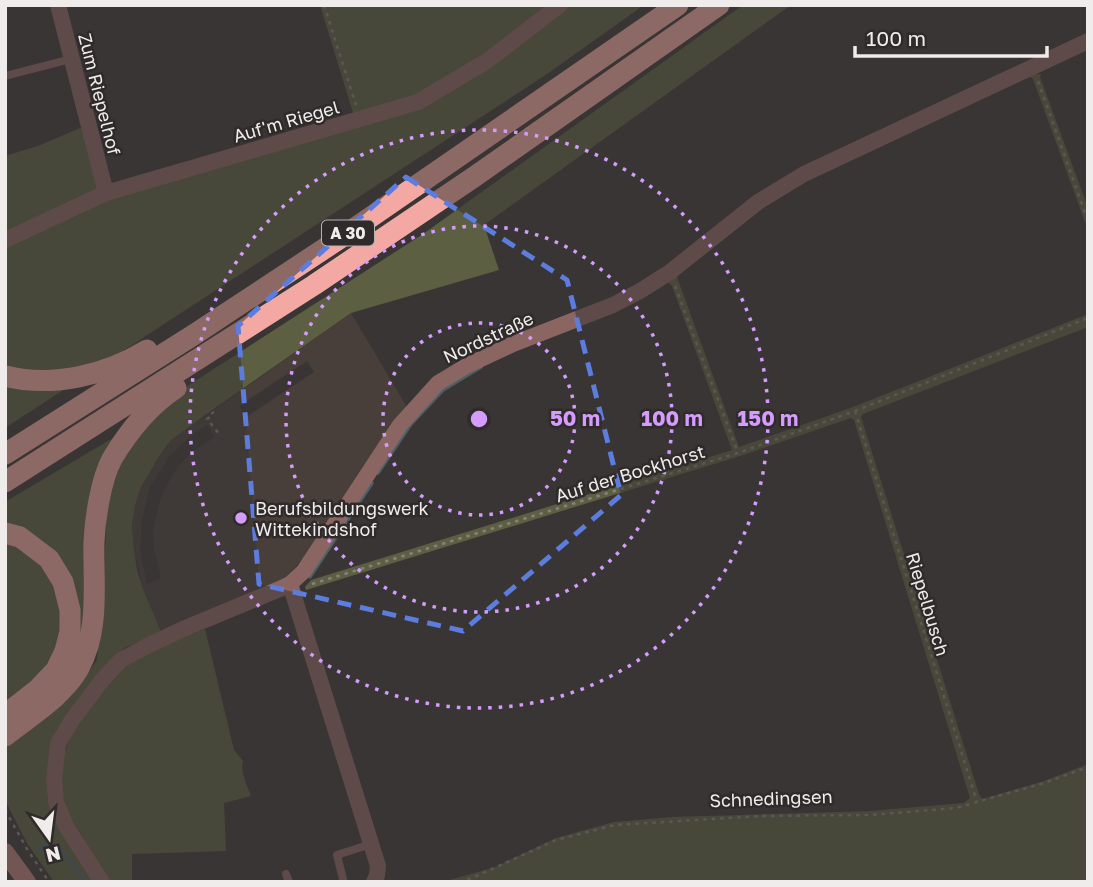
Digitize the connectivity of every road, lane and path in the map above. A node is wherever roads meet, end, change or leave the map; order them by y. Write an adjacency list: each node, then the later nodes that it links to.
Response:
1 (58, 5): 7 (street, Zum Riepelhof)
2 (324, 5): 10 (path)
3 (560, 5): 10 (street, Auf'm Riegel)
4 (678, 5): 16 (highway, A 30)
5 (719, 5): 17 (highway, A 30)
6 (1088, 41): 8 (street, Nordstraße)
7 (71, 59): 9 (lane); 11 (street, Zum Riepelhof)
8 (1033, 68): 12 (path); 14 (street, Nordstraße)
9 (5, 76)
10 (361, 119): 11 (street, Auf'm Riegel)
11 (106, 193): 13 (street, Auf'm Riegel)
12 (1088, 221)
13 (5, 240)
14 (670, 272): 22 (path); 26 (street, Nordstraße)
15 (1088, 318): 19 (path, Auf der Bockhorst)
16 (195, 334): 18 (highway); 23 (highway, A 30)
17 (199, 360): 24 (highway, A 30); 28 (highway)
18 (5, 376)
19 (855, 411): 22 (path, Auf der Bockhorst); 30 (path, Riepelbusch)
20 (214, 412): 21 (path)
21 (220, 435)
22 (738, 453): 26 (path, Auf der Bockhorst)
23 (5, 454)
24 (5, 482)
25 (5, 533): 27 (highway)
26 (291, 587): 32 (street); 36 (street, Nordstraße)
27 (5, 715)
28 (5, 736)
29 (1088, 767): 30 (path, Schnedingsen)
30 (978, 803): 39 (path, Schnedingsen)
31 (5, 810): 35 (path)
32 (371, 845): 37 (lane); 38 (street)
33 (5, 852): 34 (main road)
34 (27, 882)
35 (49, 882)
36 (102, 882)
37 (342, 882)
38 (374, 882)
39 (459, 882)

